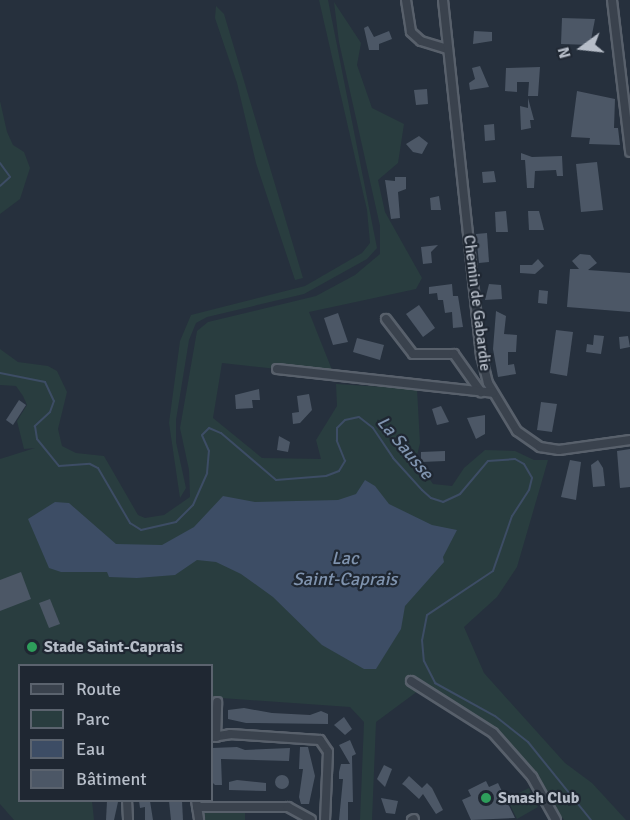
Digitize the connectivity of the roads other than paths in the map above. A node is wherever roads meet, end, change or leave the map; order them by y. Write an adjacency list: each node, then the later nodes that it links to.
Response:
1 (406, 0): 4 (street)
2 (443, 0): 4 (street, Chemin de Gabardie)
3 (612, 0): 5 (street)
4 (448, 49): 9 (street, Chemin de Gabardie)
5 (630, 152)
6 (386, 318): 8 (street)
7 (277, 369): 8 (street)
8 (481, 392): 9 (street)
9 (493, 393): 10 (street, Chemin de Gabardie)
10 (630, 440)
11 (411, 681): 20 (street)
12 (217, 702): 13 (street)
13 (214, 737): 19 (street)
14 (127, 802): 16 (street)
15 (196, 804): 17 (street); 18 (street)
16 (128, 820)
17 (199, 820)
18 (311, 820)
19 (325, 820)
20 (556, 820)

